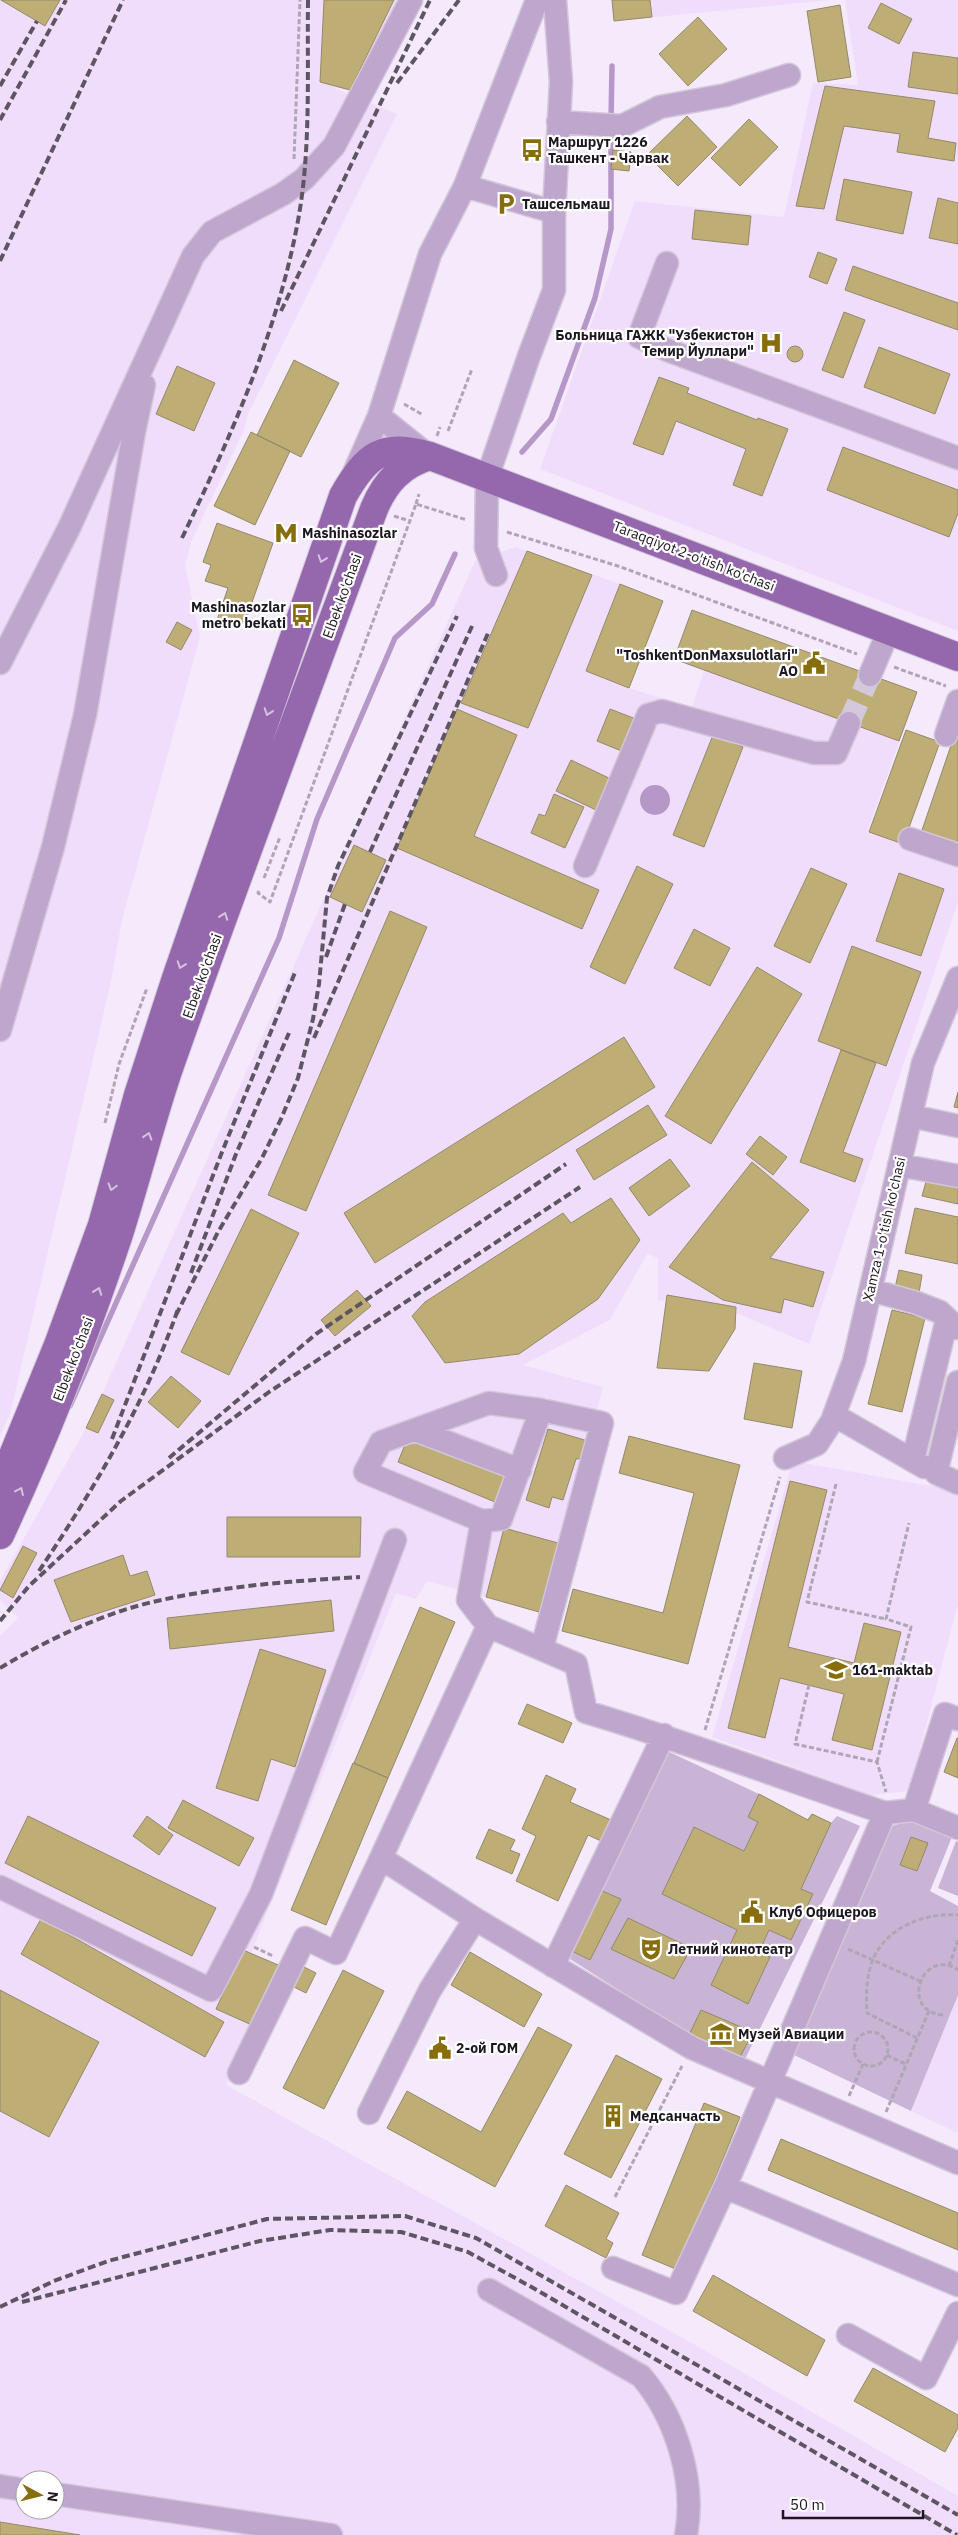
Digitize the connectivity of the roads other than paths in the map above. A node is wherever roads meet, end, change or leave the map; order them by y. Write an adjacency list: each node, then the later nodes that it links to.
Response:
1 (411, 0): 9 (street)
2 (537, 0): 6 (street)
3 (555, 0): 5 (street)
4 (789, 75): 5 (street)
5 (558, 122): 7 (street)
6 (465, 186): 7 (street); 10 (street)
7 (554, 212): 14 (street)
8 (666, 263): 13 (street)
9 (155, 338): 20 (street); 29 (street)
10 (379, 416): 11 (street); 12 (street); 15 (street)
11 (433, 446): 12 (main road, Elbek ko'chasi); 14 (main road, Taraqqiyot 2-o'tish ko'chasi); 16 (main road, Elbek ko'chasi)
12 (374, 456): 15 (main road, Elbek ko'chasi); 16 (street)
13 (958, 458)
14 (487, 478): 17 (street); 18 (main road, Taraqqiyot 2-o'tish ko'chasi)
15 (343, 496): 45 (main road, Elbek ko'chasi, one-way to 45)
16 (381, 511): 47 (main road, Elbek ko'chasi, one-way to 16)
17 (496, 575)
18 (889, 630): 19 (main road, Taraqqiyot 2-o'tish ko'chasi); 21 (street)
19 (958, 657)
20 (0, 663)
21 (873, 668)
22 (953, 694): 24 (street)
23 (849, 723): 27 (street)
24 (946, 735)
25 (910, 839): 26 (street)
26 (958, 855)
27 (585, 866)
28 (958, 978): 30 (street, Xamza 1-o'tish ko'chasi)
29 (0, 1030)
30 (911, 1116): 31 (street); 32 (street, Xamza 1-o'tish ko'chasi)
31 (958, 1126)
32 (899, 1164): 33 (street); 34 (street, Xamza 1-o'tish ko'chasi)
33 (958, 1176)
34 (871, 1290): 35 (street); 38 (street, Xamza 1-o'tish ko'chasi)
35 (952, 1324): 41 (street)
36 (958, 1382): 43 (street)
37 (541, 1410): 39 (street); 42 (street); 50 (street)
38 (834, 1415): 40 (street, Xamza 1-o'tish ko'chasi); 41 (street)
39 (415, 1430): 42 (street); 46 (street)
40 (785, 1458)
41 (913, 1460): 43 (street)
42 (520, 1470): 46 (street)
43 (936, 1473): 44 (street)
44 (958, 1483)
45 (0, 1486)
46 (482, 1521): 49 (street)
47 (0, 1535)
48 (395, 1540): 57 (street)
49 (488, 1626): 50 (street); 56 (street)
50 (542, 1648): 52 (street)
51 (958, 1719): 53 (street)
52 (664, 1735): 54 (street); 59 (street)
53 (914, 1810): 54 (street); 55 (street)
54 (888, 1813): 61 (street)
55 (958, 1828)
56 (381, 1858): 58 (street); 60 (street)
57 (0, 1887)
58 (475, 1919): 59 (street); 62 (street)
59 (553, 1966): 61 (street)
60 (239, 2074)
61 (770, 2082): 63 (street); 64 (street)
62 (369, 2112)
63 (958, 2163)
64 (725, 2187): 65 (street); 66 (street)
65 (613, 2268)
66 (958, 2285)
67 (490, 2290): 74 (street)
68 (958, 2313): 69 (street)
69 (848, 2335)
70 (0, 2486): 71 (street)
71 (15, 2488)
72 (65, 2495): 73 (street)
73 (332, 2535)
74 (686, 2535)

